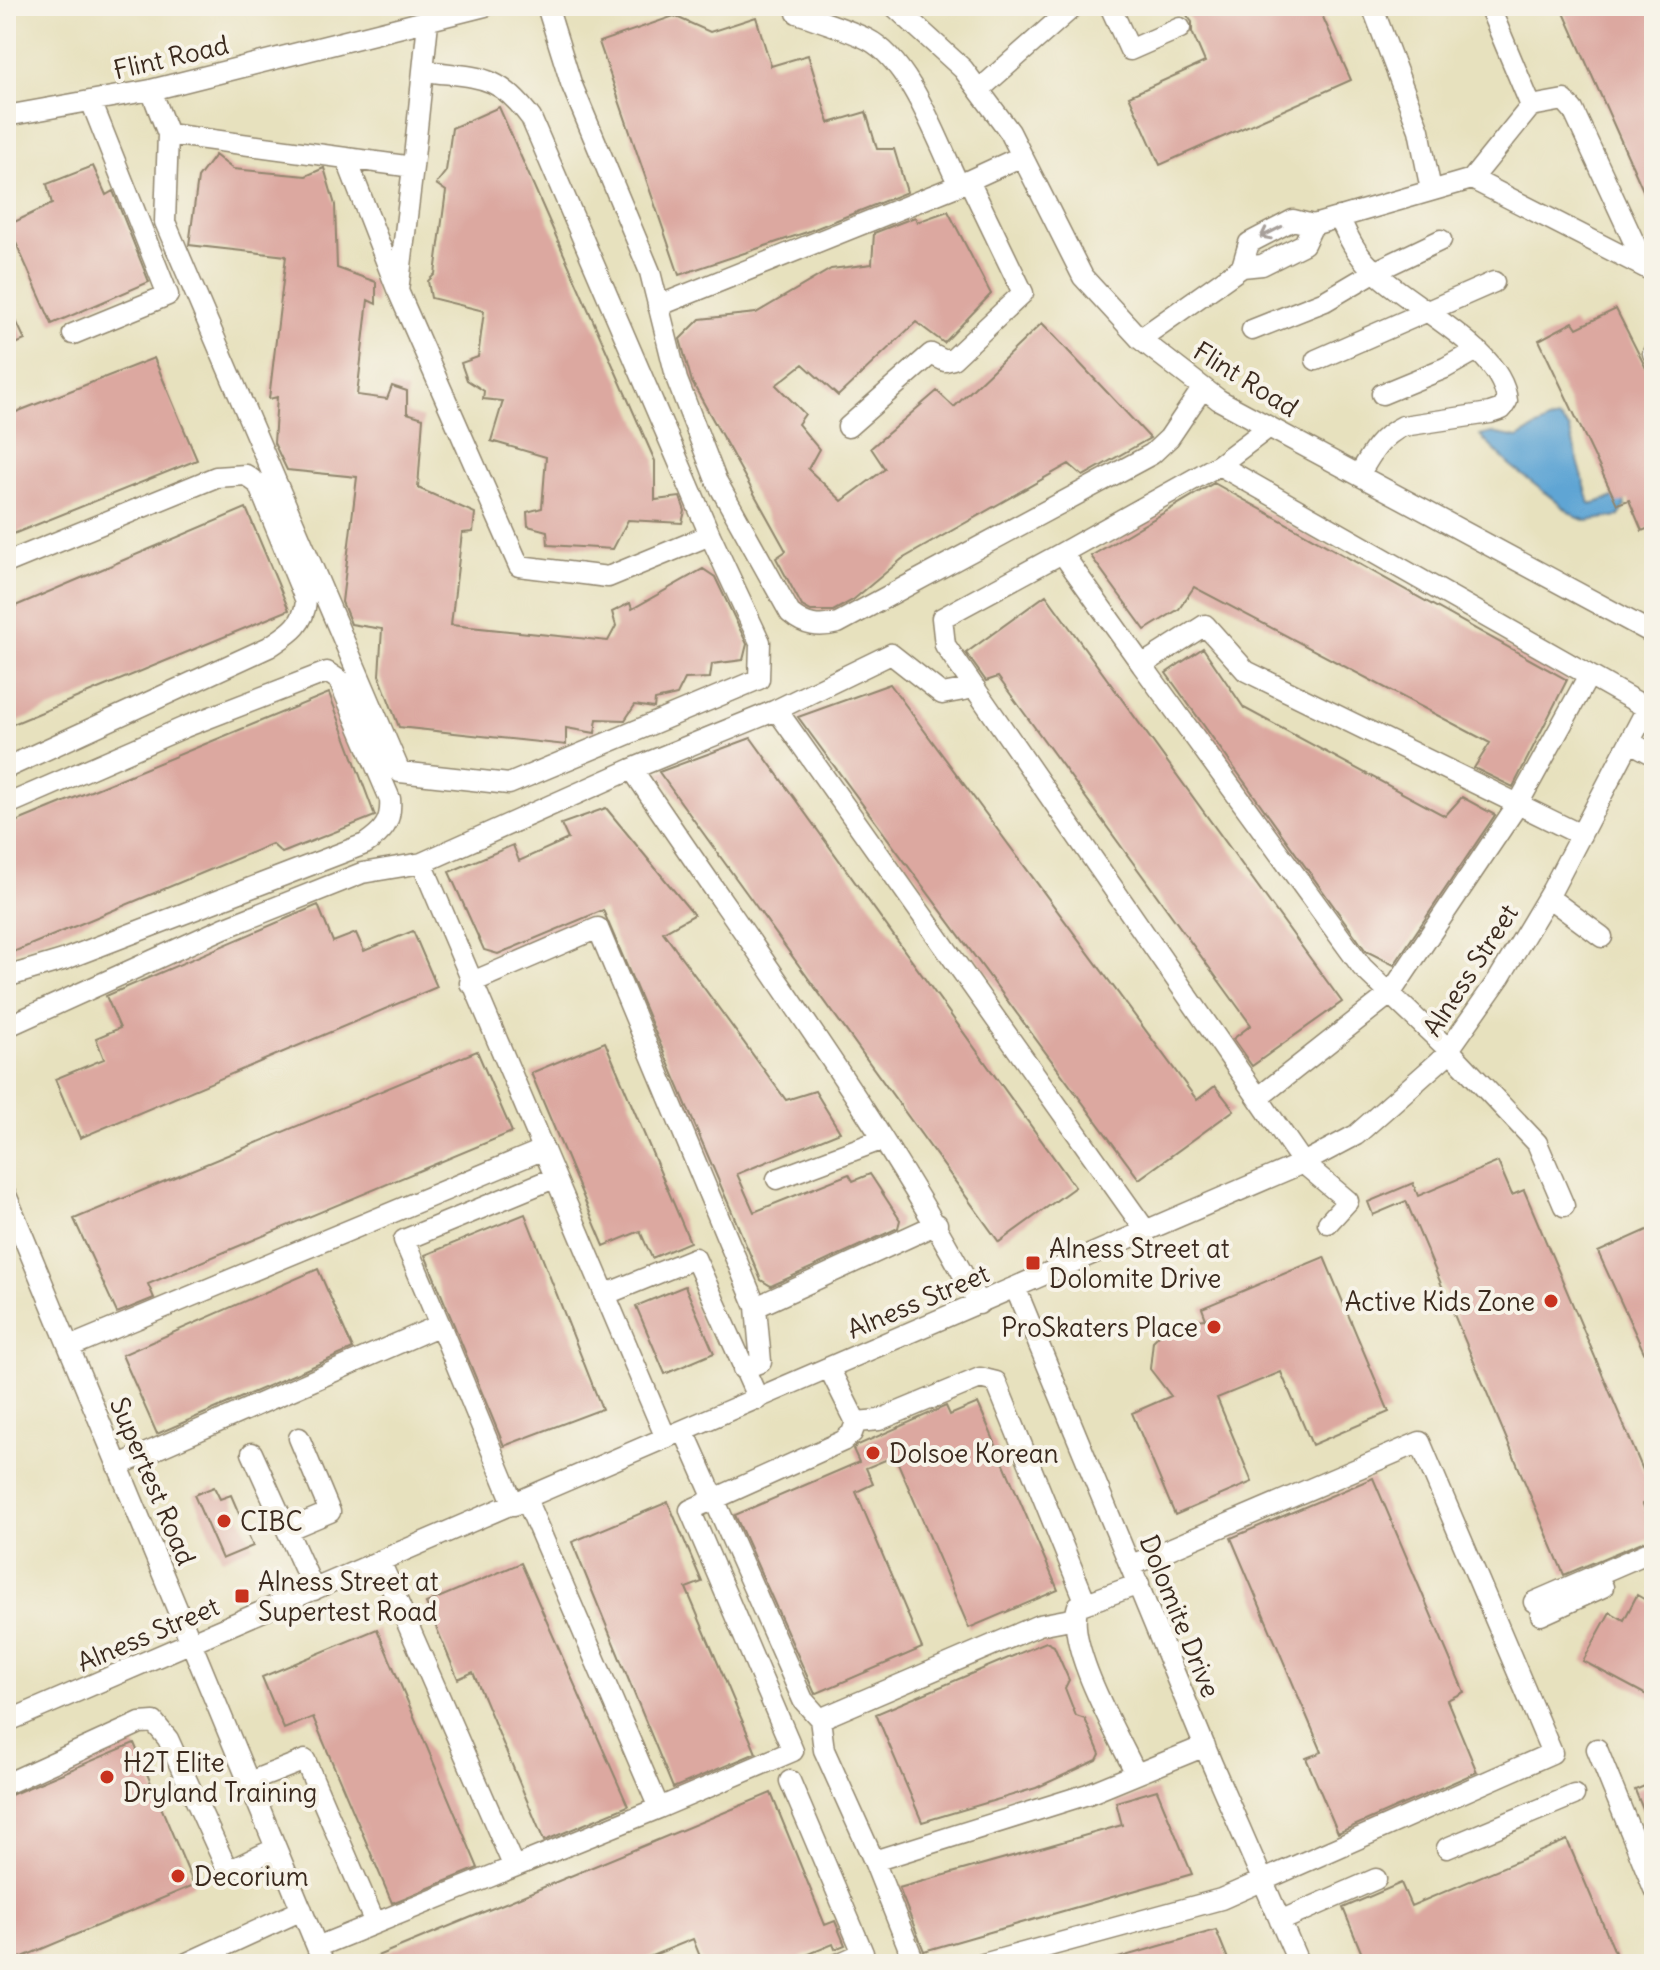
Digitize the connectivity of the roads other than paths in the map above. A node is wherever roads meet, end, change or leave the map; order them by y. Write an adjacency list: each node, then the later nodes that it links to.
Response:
1 (485, 6): 9 (street, Flint Road)
2 (547, 6): 30 (street)
3 (894, 6): 13 (street, Flint Road)
4 (1074, 6): 13 (street)
5 (1110, 6): 10 (street)
6 (1372, 6): 23 (street)
7 (1489, 6): 15 (street)
8 (797, 13): 22 (street)
9 (428, 22): 11 (street); 12 (street, Flint Road)
10 (1180, 28)
11 (425, 71): 20 (street); 43 (street)
12 (151, 90): 14 (street, Flint Road); 17 (street)
13 (979, 90): 18 (street, Flint Road)
14 (91, 101): 16 (street, Flint Road); 33 (street)
15 (1531, 106): 21 (street); 26 (street)
16 (6, 116)
17 (168, 134): 19 (street); 43 (street)
18 (1022, 156): 22 (street); 34 (street, Flint Road)
19 (346, 158): 20 (street); 29 (street)
20 (413, 167): 29 (street)
21 (1472, 179): 23 (street); 26 (street)
22 (964, 183): 30 (street); 39 (street)
23 (1431, 190): 24 (street)
24 (1339, 217): 27 (street); 34 (street)
25 (1441, 240): 27 (street)
26 (1650, 270)
27 (1374, 272): 31 (street); 32 (street)
28 (1494, 282): 31 (street)
29 (398, 291): 43 (street)
30 (658, 306): 37 (street)
31 (1426, 311): 35 (street); 36 (street)
32 (1252, 330)
33 (73, 334)
34 (1140, 339): 37 (street, Flint Road)
35 (1477, 350): 38 (street); 42 (street)
36 (1316, 360)
37 (1202, 389): 40 (street, Flint Road)
38 (1382, 394)
39 (848, 427)
40 (1269, 427): 41 (street); 42 (street, Flint Road)
41 (1219, 465): 44 (street); 48 (street)
42 (1359, 475): 46 (street, Flint Road)
43 (710, 535)
44 (1062, 553): 47 (street); 49 (street)
45 (6, 563): 54 (street)
46 (1654, 634)
47 (1142, 665): 56 (street); 64 (street)
48 (1589, 675): 50 (street); 56 (street)
49 (975, 688): 51 (street); 67 (street)
50 (1651, 704): 52 (street, Alness Street)
51 (774, 711): 55 (street); 77 (street)
52 (1630, 742): 53 (street); 58 (street, Alness Street)
53 (1654, 755)
54 (6, 768)
55 (632, 769): 59 (street); 68 (street)
56 (1518, 804): 58 (street); 64 (street)
57 (6, 805): 62 (street)
58 (1581, 835): 60 (street, Alness Street)
59 (422, 863): 63 (street); 65 (street)
60 (1548, 897): 61 (street); 66 (street, Alness Street)
61 (1602, 937)
62 (6, 977)
63 (470, 983): 69 (street); 81 (street)
64 (1390, 994): 66 (street); 67 (street)
65 (6, 1027)
66 (1449, 1050): 70 (street, Alness Street); 74 (street)
67 (1258, 1098): 70 (street)
68 (881, 1140): 72 (street); 76 (street)
69 (542, 1150): 71 (street); 83 (street)
70 (1303, 1163): 75 (street); 77 (street, Alness Street)
71 (554, 1178): 79 (street); 82 (street)
72 (777, 1179)
73 (6, 1195): 83 (street, Supertest Road)
74 (1564, 1206)
75 (1328, 1223)
76 (937, 1224): 80 (street); 81 (street)
77 (1146, 1231): 78 (street, Alness Street)
78 (1015, 1287): 80 (street, Alness Street); 98 (street, Dolomite Drive)
79 (604, 1295): 85 (street); 88 (street)
80 (979, 1304): 84 (street, Alness Street)
81 (756, 1307): 85 (street)
82 (440, 1325): 91 (street); 93 (street)
83 (69, 1347): 91 (street, Supertest Road)
84 (829, 1368): 86 (street, Alness Street); 87 (street)
85 (743, 1369): 86 (street)
86 (758, 1399): 88 (street, Alness Street)
87 (856, 1422): 92 (street); 100 (street)
88 (675, 1435): 92 (street); 93 (street, Alness Street)
89 (299, 1438): 94 (street)
90 (252, 1453): 94 (street)
91 (117, 1466): 101 (street, Supertest Road)
92 (714, 1499): 102 (street); 111 (street)
93 (520, 1502): 96 (street, Alness Street); 111 (street)
94 (287, 1530): 99 (street)
95 (1654, 1550): 97 (street)
96 (380, 1561): 99 (street, Alness Street); 115 (street)
97 (1654, 1563)
98 (1135, 1575): 100 (street); 104 (street, Dolomite Drive); 117 (street)
99 (314, 1590): 101 (street, Alness Street)
100 (1081, 1610): 102 (street); 106 (street)
101 (193, 1644): 103 (street, Alness Street); 108 (street, Supertest Road)
102 (820, 1719): 114 (street)
103 (6, 1722)
104 (1205, 1746): 106 (street); 117 (street, Dolomite Drive)
105 (1597, 1749): 118 (street)
106 (1136, 1774): 114 (street)
107 (790, 1781): 124 (street)
108 (249, 1782): 112 (street, Supertest Road); 121 (street)
109 (6, 1784): 112 (street)
110 (1574, 1795): 113 (street)
111 (659, 1808): 115 (street)
112 (276, 1848): 119 (street, Supertest Road)
113 (1447, 1848)
114 (874, 1861): 125 (street)
115 (513, 1865): 121 (street)
116 (1376, 1879): 120 (street)
117 (1263, 1880): 120 (street, Dolomite Drive); 126 (street)
118 (1654, 1889)
119 (302, 1910): 122 (street, Supertest Road); 123 (street)
120 (1280, 1921): 127 (street, Dolomite Drive)
121 (375, 1923): 122 (street)
122 (321, 1956)
123 (185, 1964)
124 (838, 1964)
125 (915, 1964)
126 (983, 1964)
127 (1299, 1964)

